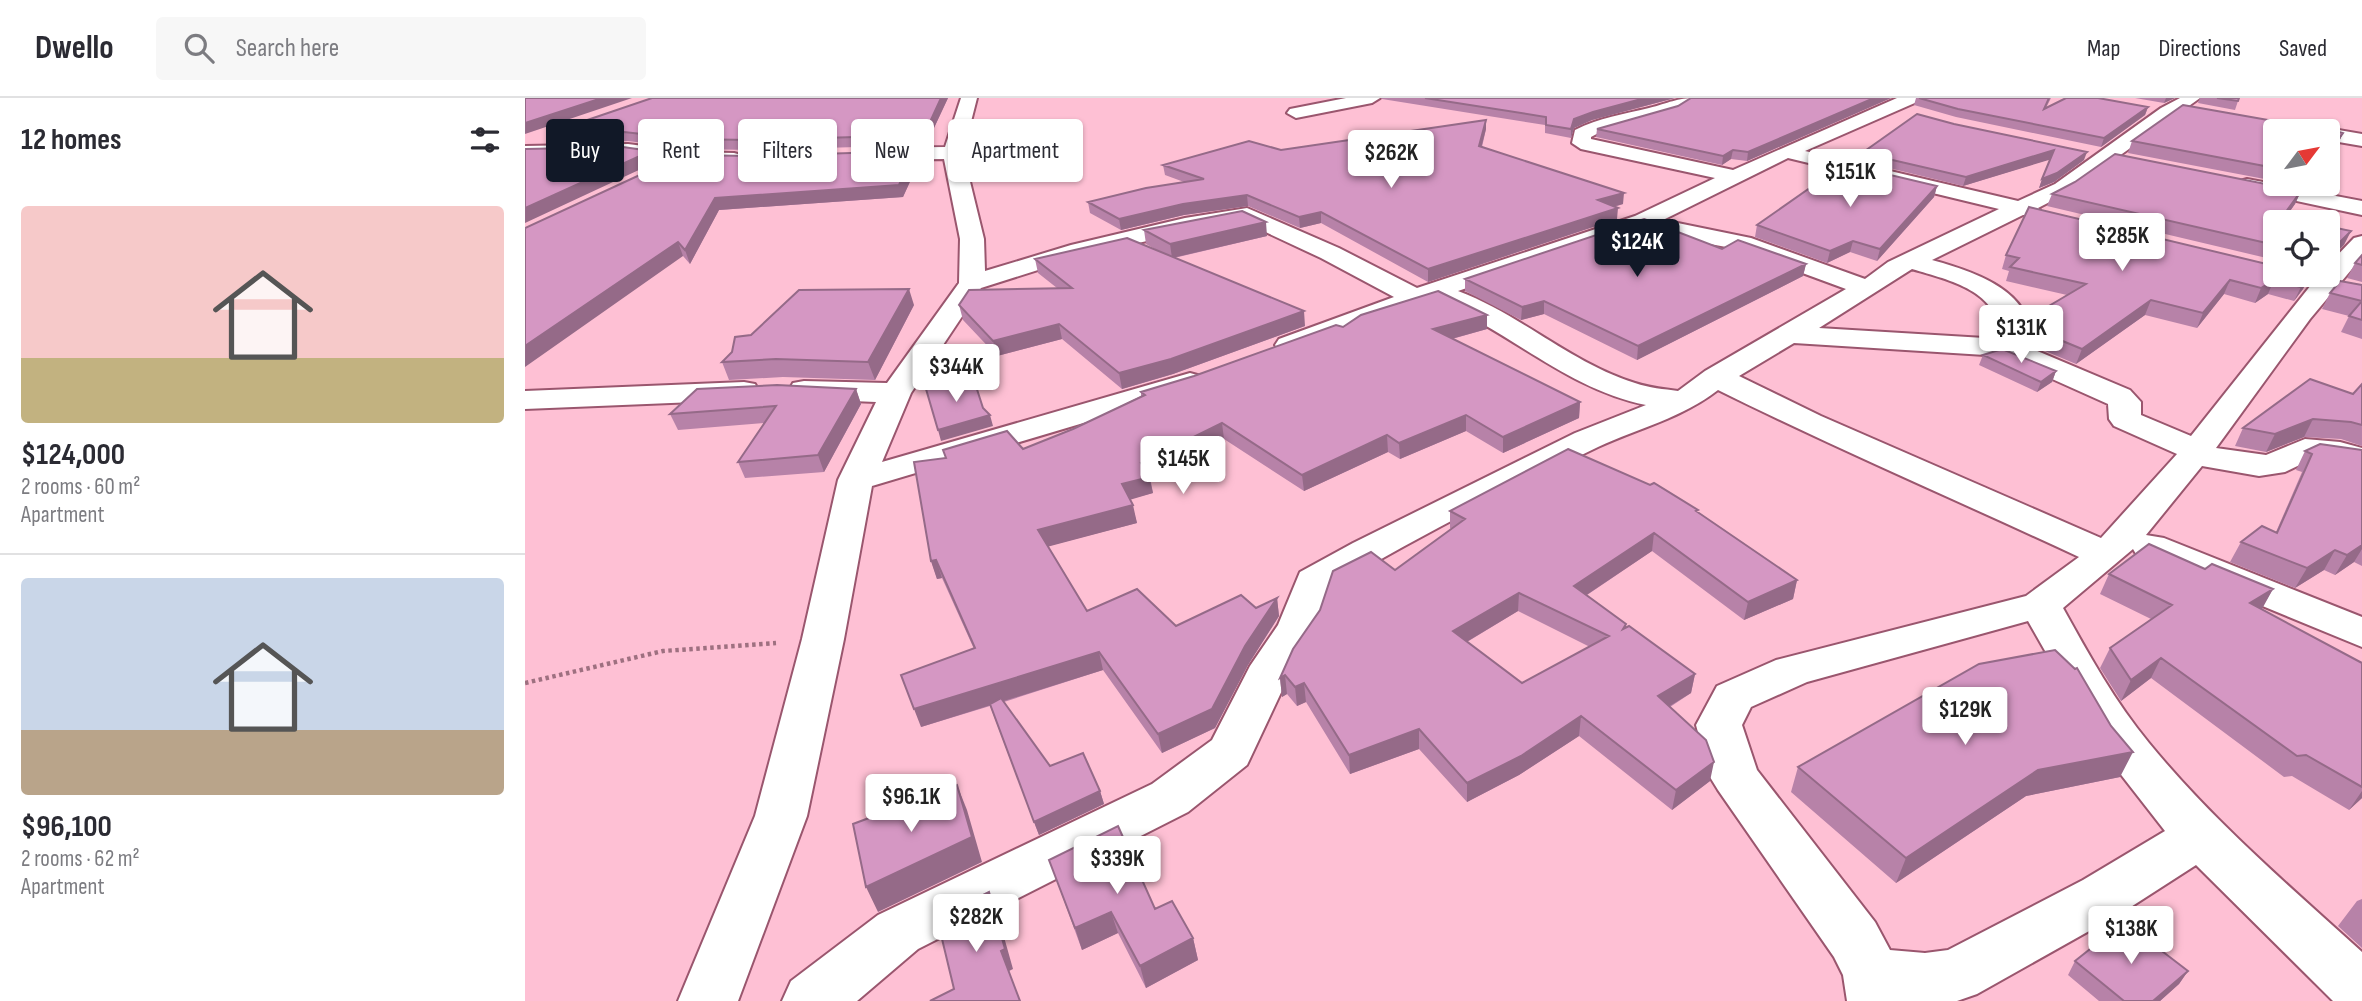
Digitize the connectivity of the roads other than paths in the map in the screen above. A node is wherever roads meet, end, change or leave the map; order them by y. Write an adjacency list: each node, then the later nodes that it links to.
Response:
1 (969, 98): 8 (street)
2 (1372, 98): 7 (street)
3 (1689, 98): 17 (street)
4 (1851, 101): 5 (street)
5 (1901, 107): 14 (street)
6 (2176, 107): 21 (street)
7 (1296, 113)
8 (963, 119)
9 (546, 135): 12 (street)
10 (2340, 136): 11 (street)
11 (2362, 140)
12 (527, 151): 13 (street)
13 (638, 151)
14 (1786, 152): 17 (street); 21 (street)
15 (948, 153): 16 (street)
16 (841, 154)
17 (1737, 177): 22 (street)
18 (2221, 180): 20 (street)
19 (959, 182): 26 (street)
20 (2362, 208)
21 (2036, 212): 24 (street)
22 (1643, 221): 28 (street); 29 (street)
23 (2362, 243): 25 (street)
24 (1910, 261): 28 (street); 31 (street)
25 (2340, 266)
26 (972, 283): 29 (street); 35 (street)
27 (2320, 287): 38 (street)
28 (1867, 288): 30 (street)
29 (1426, 294): 32 (street); 37 (street)
30 (1790, 334): 31 (street); 34 (street)
31 (2006, 348): 38 (street)
32 (1262, 355)
33 (1211, 374): 40 (street)
34 (1716, 377): 37 (street); 41 (street)
35 (896, 393): 36 (street); 40 (street)
36 (525, 400)
37 (1684, 401): 48 (street)
38 (2197, 453): 39 (street); 41 (street)
39 (2362, 458)
40 (856, 480): 47 (street)
41 (2115, 545): 42 (street); 43 (street)
42 (2040, 605): 44 (street); 45 (street)
43 (2362, 633)
44 (2201, 835): 45 (street); 46 (street)
45 (1875, 988)
46 (2362, 990)
47 (708, 1001)
48 (812, 1001)

